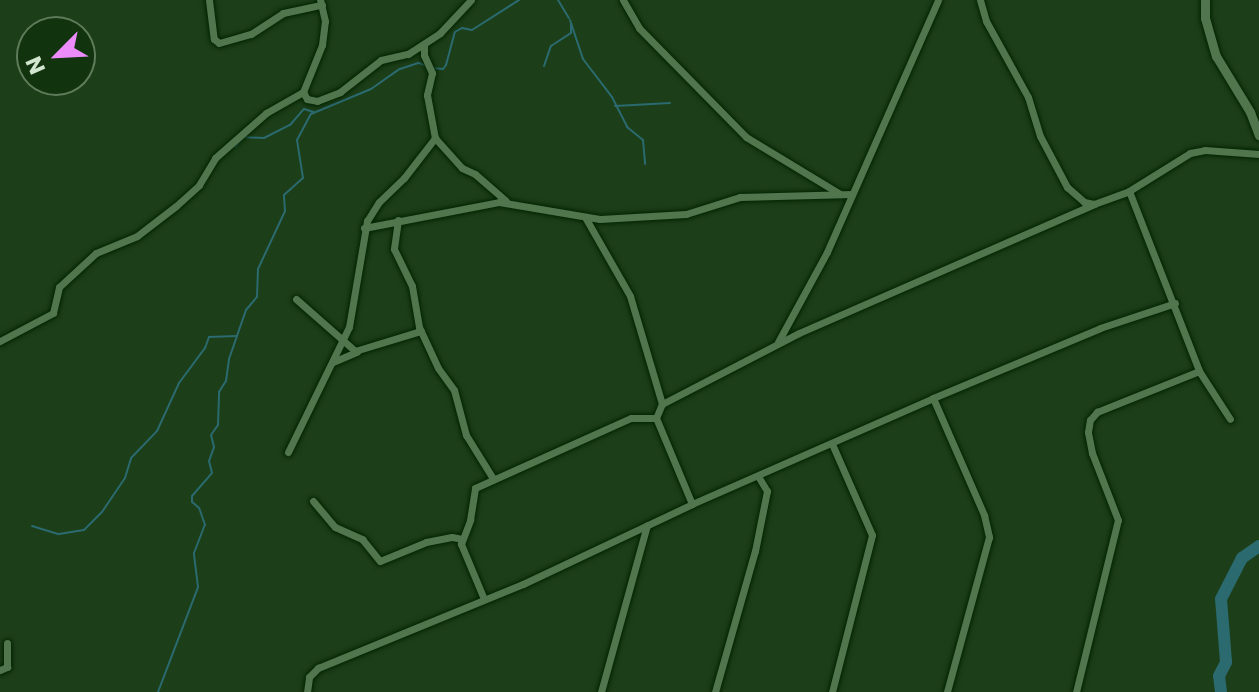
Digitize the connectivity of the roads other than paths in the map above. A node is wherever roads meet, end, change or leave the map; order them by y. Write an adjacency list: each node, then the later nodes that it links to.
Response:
1 (209, 0): 7 (street)
2 (471, 0): 8 (street)
3 (623, 0): 15 (street)
4 (938, 0): 14 (street)
5 (980, 0): 17 (street)
6 (1205, 0): 10 (street)
7 (321, 2): 9 (street)
8 (424, 44): 9 (street); 11 (street)
9 (303, 92): 24 (street)
10 (1259, 135)
11 (435, 138): 16 (street); 20 (street)
12 (1259, 154): 13 (street)
13 (1129, 191): 17 (street); 22 (street)
14 (852, 194): 15 (street); 26 (street)
15 (842, 195): 18 (street)
16 (506, 201): 18 (street); 19 (street)
17 (1094, 204): 26 (street)
18 (585, 217): 31 (street)
19 (398, 220): 20 (street); 23 (street)
20 (364, 228): 25 (street)
21 (296, 299): 25 (street)
22 (1175, 303): 29 (street); 30 (street)
23 (421, 331): 27 (street); 37 (street)
24 (0, 341)
25 (343, 343): 27 (street); 28 (street)
26 (777, 344): 31 (street)
27 (360, 351): 28 (street)
28 (333, 362): 35 (street)
29 (1199, 371): 33 (street); 50 (street)
30 (933, 398): 34 (street); 49 (street)
31 (662, 404): 32 (street)
32 (656, 418): 37 (street); 39 (street)
33 (1230, 419)
34 (832, 444): 36 (street); 48 (street)
35 (288, 452)
36 (758, 476): 39 (street); 47 (street)
37 (492, 477): 41 (street)
38 (313, 501): 41 (street)
39 (692, 504): 40 (street)
40 (647, 525): 42 (street); 46 (street)
41 (462, 539): 42 (street)
42 (484, 599): 45 (street)
43 (7, 643): 44 (street)
44 (0, 670)
45 (307, 692)
46 (601, 692)
47 (715, 692)
48 (832, 692)
49 (947, 692)
50 (1076, 692)

